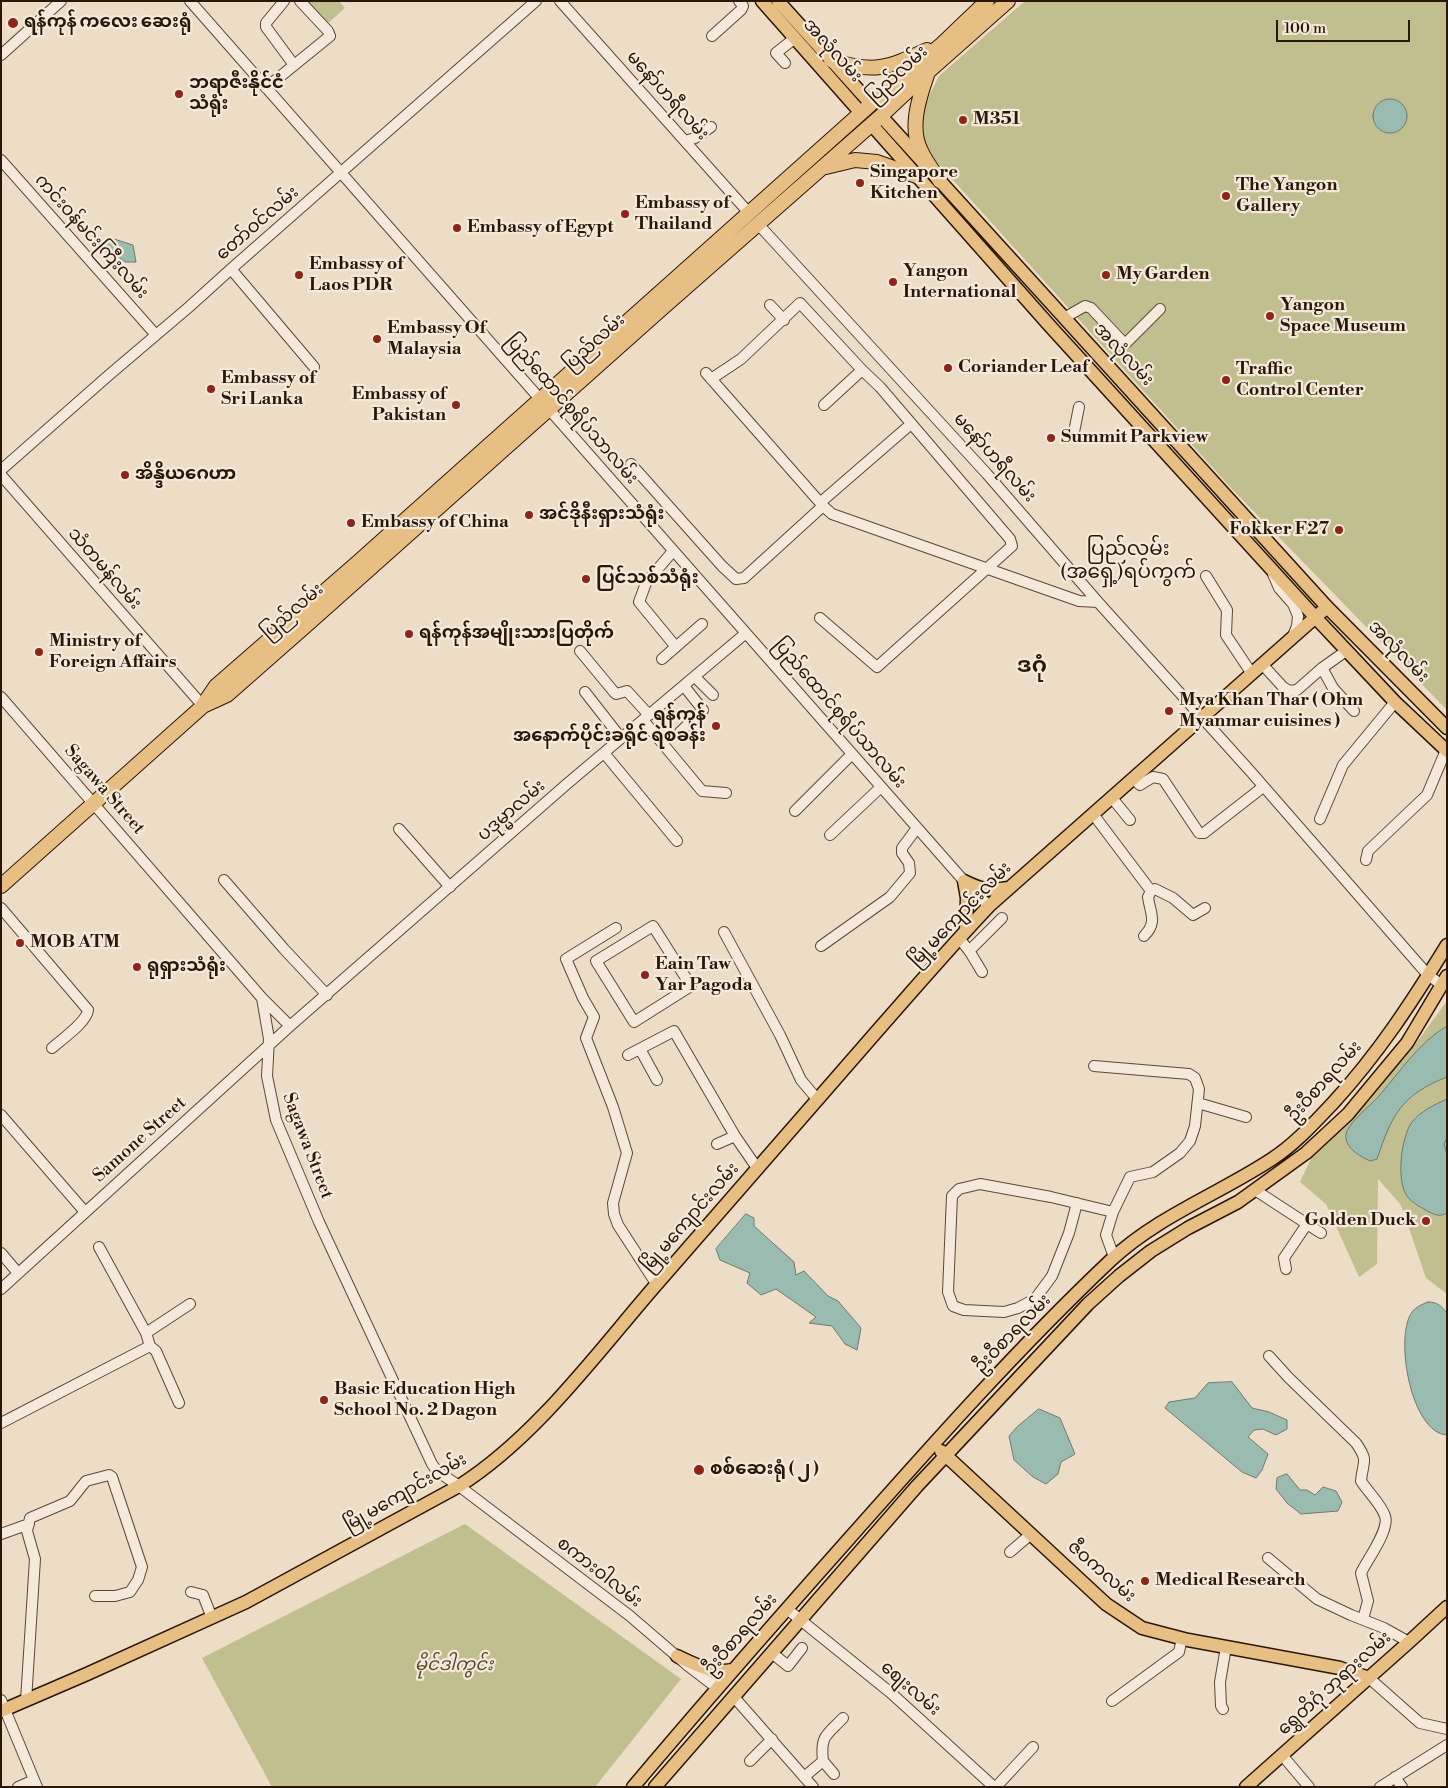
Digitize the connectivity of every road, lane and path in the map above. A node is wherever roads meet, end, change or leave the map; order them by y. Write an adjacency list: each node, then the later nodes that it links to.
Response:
1 (60, 1): 15 (street)
2 (190, 1): 20 (street, ပြည်ထောင်စုရိပ်သာလမ်း)
3 (284, 1): 18 (street)
4 (300, 1): 18 (street)
5 (536, 1): 27 (street, တော်ဝင်လမ်း)
6 (560, 1): 24 (street, မနော်ဟရီလမ်း)
7 (739, 1): 12 (street)
8 (762, 1): 13 (main road, အလုံလမ်း)
9 (778, 1): 16 (main road, အလုံလမ်း)
10 (987, 1): 14 (highway, ပြည်လမ်း)
11 (1008, 1): 19 (highway, ပြည်လမ်း)
12 (712, 36)
13 (795, 38): 17 (street); 21 (main road, အလုံလမ်း)
14 (942, 44): 16 (highway); 21 (highway, ပြည်လမ်း)
15 (1, 55)
16 (831, 60): 21 (main road, အလုံလမ်း)
17 (785, 63)
18 (294, 65): 20 (street)
19 (929, 72): 22 (highway, ပြည်လမ်း); 29 (highway)
20 (266, 88): 27 (street, ပြည်ထောင်စုရိပ်သာလမ်း)
21 (866, 109): 22 (highway, အလုံလမ်း); 32 (highway, ပြည်လမ်း)
22 (876, 120): 26 (highway, ပြည်လမ်း); 28 (main road, အလုံလမ်း); 29 (main road, အလုံလမ်း)
23 (712, 128): 24 (street)
24 (684, 141): 32 (street, မနော်ဟရီလမ်း)
25 (1, 160): 38 (street, ကင်းဝန်မင်းကြီးလမ်း)
26 (822, 168): 28 (highway); 32 (highway, ပြည်လမ်း)
27 (340, 172): 33 (street, တော်ဝင်လမ်း); 41 (street, ပြည်ထောင်စုရိပ်သာလမ်း)
28 (919, 177): 31 (main road, အလုံလမ်း)
29 (940, 181): 30 (main road, အလုံလမ်း)
30 (958, 201): 31 (main road); 36 (main road, အလုံလမ်း)
31 (949, 210): 52 (main road, အလုံလမ်း)
32 (753, 219): 41 (highway, ပြည်လမ်း); 54 (street, မနော်ဟရီလမ်း)
33 (231, 269): 38 (street, တော်ဝင်လမ်း); 39 (street)
34 (770, 305): 37 (street)
35 (1160, 309): 36 (street)
36 (1064, 318): 55 (main road, အလုံလမ်း)
37 (784, 320): 40 (street); 49 (street)
38 (156, 336): 47 (street, တော်ဝင်လမ်း)
39 (314, 367)
40 (862, 370): 42 (street); 44 (street)
41 (545, 404): 50 (street, ပြည်ထောင်စုရိပ်သာလမ်း); 74 (highway, ပြည်လမ်း)
42 (824, 405)
43 (1079, 407): 45 (street)
44 (911, 424): 49 (street); 51 (street)
45 (1074, 432)
46 (631, 464): 49 (street)
47 (1, 470)
48 (1, 475): 74 (street, သံတမန်လမ်း)
49 (822, 504): 51 (street)
50 (673, 550): 59 (street, ပြည်ထောင်စုရိပ်သာလမ်း); 61 (street)
51 (988, 569): 54 (street); 56 (street)
52 (1272, 570): 57 (main road, အလုံလမ်း); 60 (street)
53 (1206, 576): 67 (street)
54 (1098, 602): 77 (street, မနော်ဟရီလမ်း)
55 (1327, 607): 57 (main road, မြို့မကျောင်းလမ်း); 78 (main road, အလုံလမ်း)
56 (820, 618)
57 (1315, 618): 60 (main road, မြို့မကျောင်းလမ်း); 63 (main road, အလုံလမ်း)
58 (702, 624): 61 (street)
59 (746, 634): 68 (street, ပဒုမ္မာလမ်း); 83 (street, ပြည်ထောင်စုရိပ်သာလမ်း)
60 (1292, 638): 65 (main road, မြို့မကျောင်းလမ်း)
61 (676, 647): 64 (street)
62 (580, 651): 76 (street)
63 (1346, 651): 66 (street); 73 (main road, အလုံလမ်း)
64 (662, 659)
65 (1262, 664): 66 (street); 67 (main road, မြို့မကျောင်းလမ်း)
66 (1322, 668): 75 (street)
67 (1252, 674): 77 (main road, မြို့မကျောင်းလမ်း)
68 (695, 677): 69 (street, ပဒုမ္မာလမ်း); 71 (street)
69 (684, 686): 76 (street, ပဒုမ္မာလမ်း); 79 (street)
70 (585, 692): 80 (street)
71 (712, 695)
72 (1, 697): 89 (street, Sagawa Street)
73 (1395, 702): 81 (main road, အလုံလမ်း); 92 (street)
74 (203, 706): 89 (highway, ပြည်လမ်း)
75 (1354, 711)
76 (646, 718): 80 (street, ပဒုမ္မာလမ်း); 87 (street)
77 (1202, 718): 84 (main road, မြို့မကျောင်းလမ်း); 86 (street, မနော်ဟရီလမ်း)
78 (1447, 728)
79 (680, 732)
80 (621, 738): 82 (street, ပဒုမ္မာလမ်း)
81 (1446, 751): 98 (street)
82 (604, 753): 97 (street); 102 (street, ပဒုမ္မာလမ်း)
83 (852, 754): 85 (street, ပြည်ထောင်စုရိပ်သာလမ်း); 90 (street)
84 (1133, 779): 86 (street); 88 (main road, မြို့မကျောင်းလမ်း)
85 (881, 787): 94 (street, ပြည်ထောင်စုရိပ်သာလမ်း); 96 (street)
86 (1263, 787): 118 (street, မနော်ဟရီလမ်း)
87 (726, 793)
88 (1112, 798): 91 (main road, မြို့မကျောင်းလမ်း); 93 (street)
89 (94, 802): 101 (highway, ပြည်လမ်း); 121 (street, Sagawa Street)
90 (795, 811)
91 (1093, 814): 103 (main road, မြို့မကျောင်းလမ်း); 104 (street)
92 (1320, 818)
93 (1130, 820)
94 (917, 828): 100 (street, ပြည်ထောင်စုရိပ်သာလမ်း); 115 (street)
95 (399, 829): 102 (street)
96 (830, 835)
97 (677, 841)
98 (1366, 860)
99 (224, 880): 120 (street)
100 (964, 881): 103 (main road); 105 (street, ပြည်ထောင်စုရိပ်သာလမ်း); 112 (main road)
101 (1, 886)
102 (450, 887): 120 (street, ပဒုမ္မာလမ်း)
103 (1009, 888): 105 (main road, မြို့မကျောင်းလမ်း)
104 (1151, 891): 107 (street); 113 (street)
105 (989, 906): 112 (main road, မြို့မကျောင်းလမ်း)
106 (1, 908): 125 (street)
107 (1205, 908)
108 (1002, 918): 116 (street)
109 (653, 926): 109 (street)
110 (616, 928): 152 (street)
111 (724, 932): 130 (street)
112 (962, 934): 116 (street); 130 (main road, မြို့မကျောင်းလမ်း)
113 (1144, 936)
114 (1447, 945): 118 (main road, ဦးဝီစာရလမ်း)
115 (821, 946)
116 (969, 951): 117 (street)
117 (982, 972)
118 (1428, 975): 119 (street, မနော်ဟရီလမ်း); 134 (main road, ဦးဝီစာရလမ်း)
119 (1444, 981): 135 (main road, ဦးဝီစာရလမ်း)
120 (327, 995): 122 (street, ပဒုမ္မာလမ်း)
121 (262, 998): 123 (street); 124 (street, Sagawa Street)
122 (301, 1017): 123 (street, Samone Street)
123 (290, 1026): 124 (street, Samone Street)
124 (269, 1045): 142 (street, Samone Street); 164 (street, Sagawa Street)
125 (52, 1048)
126 (640, 1049): 127 (street); 129 (street); 136 (street)
127 (628, 1055)
128 (1094, 1066): 131 (street)
129 (657, 1080)
130 (817, 1099): 138 (main road, မြို့မကျောင်းလမ်း)
131 (1198, 1103): 133 (street); 143 (street)
132 (1, 1115): 142 (street)
133 (1246, 1117)
134 (1317, 1121): 135 (main road); 139 (main road, ဦးဝီစာရလမ်း)
135 (1329, 1132): 140 (main road, ဦးဝီစာရလမ်း)
136 (735, 1136): 137 (street); 138 (street)
137 (717, 1144)
138 (757, 1168): 152 (main road, မြို့မကျောင်းလမ်း)
139 (1236, 1180): 140 (main road); 148 (main road, ဦးဝီစာရလမ်း)
140 (1250, 1193): 144 (street); 149 (main road, ဦးဝီစာရလမ်း)
141 (1077, 1203): 141 (street); 143 (street)
142 (85, 1212): 151 (street, Samone Street)
143 (1113, 1212): 148 (street)
144 (1307, 1224): 145 (street); 150 (street)
145 (1321, 1233)
146 (99, 1247): 155 (street)
147 (1, 1253): 151 (street)
148 (1116, 1255): 149 (main road); 158 (main road, ဦးဝီစာရလမ်း)
149 (1130, 1268): 159 (main road, ဦးဝီစာရလမ်း)
150 (1286, 1270)
151 (18, 1273): 153 (street, Samone Street)
152 (656, 1285): 164 (main road, မြို့မကျောင်းလမ်း)
153 (1, 1289)
154 (190, 1304): 155 (street)
155 (146, 1333): 156 (street)
156 (150, 1346): 160 (street); 161 (street)
157 (1269, 1356): 177 (street)
158 (992, 1381): 159 (main road); 162 (main road, ဦးဝီစာရလမ်း)
159 (1005, 1393): 163 (main road, ဦးဝီစာရလမ်း)
160 (179, 1404)
161 (1, 1423)
162 (932, 1446): 163 (main road, ဇီဝကလမ်း); 165 (main road, ဦးဝီစာရလမ်း)
163 (947, 1455): 168 (main road, ဦးဝီစာရလမ်း); 169 (main road, ဇီဝကလမ်း)
164 (460, 1486): 176 (main road, မြို့မကျောင်းလမ်း); 184 (street, စကားဝါလမ်း)
165 (863, 1523): 168 (main road); 175 (main road, ဦးဝီစာရလမ်း)
166 (29, 1524): 167 (street); 173 (street); 190 (street)
167 (1, 1534)
168 (875, 1534): 178 (main road, ဦးဝီစာရလမ်း)
169 (1031, 1534): 170 (street); 179 (main road, ဇီဝကလမ်း)
170 (1010, 1552)
171 (1268, 1558): 177 (street)
172 (192, 1592): 176 (street)
173 (95, 1596)
174 (1447, 1607): 180 (main road, ရွှေတိဂုံ ဘုရားလမ်း)
175 (787, 1609): 178 (street, စျေးလမ်း); 185 (main road, ဦးဝီစာရလမ်း)
176 (212, 1618): 190 (main road, မြို့မကျောင်းလမ်း)
177 (1363, 1619): 180 (street)
178 (800, 1620): 183 (main road, ဦးဝီစာရလမ်း); 209 (street, စျေးလမ်း)
179 (1182, 1638): 181 (main road, ဇီဝကလမ်း); 189 (street)
180 (1409, 1642): 186 (main road, ရွှေတိဂုံ ဘုရားလမ်း)
181 (1226, 1647): 186 (main road, ဇီဝကလမ်း); 192 (street)
182 (802, 1648): 183 (street)
183 (772, 1653): 188 (main road, ဦးဝီစာရလမ်း)
184 (677, 1656): 185 (main road); 187 (street, စကားဝါလမ်း)
185 (733, 1670): 187 (main road, ဦးဝီစာရလမ်း)
186 (1369, 1678): 194 (street); 198 (main road, ရွှေတိဂုံ ဘုရားလမ်း)
187 (717, 1688): 206 (main road, ဦးဝီစာရလမ်း)
188 (734, 1697): 195 (street); 207 (main road, ဦးဝီစာရလမ်း)
189 (1112, 1700)
190 (26, 1701): 191 (main road, မြို့မကျောင်းလမ်း)
191 (3, 1707): 204 (street)
192 (1223, 1709)
193 (843, 1718): 200 (street)
194 (1447, 1729)
195 (772, 1739): 199 (street); 202 (street)
196 (1447, 1745): 203 (street)
197 (1033, 1747): 209 (street)
198 (1282, 1755): 210 (main road, ရွှေတိဂုံ ဘုရားလမ်း); 211 (street)
199 (750, 1761)
200 (823, 1761): 201 (street); 202 (street)
201 (834, 1774)
202 (804, 1776): 208 (street)
203 (1395, 1777): 212 (street); 213 (street)
204 (36, 1783): 205 (street)
205 (18, 1787)
206 (633, 1787)
207 (655, 1787)
208 (813, 1787)
209 (995, 1787)
210 (1246, 1787)
211 (1309, 1787)
212 (1380, 1787)
213 (1402, 1787)

